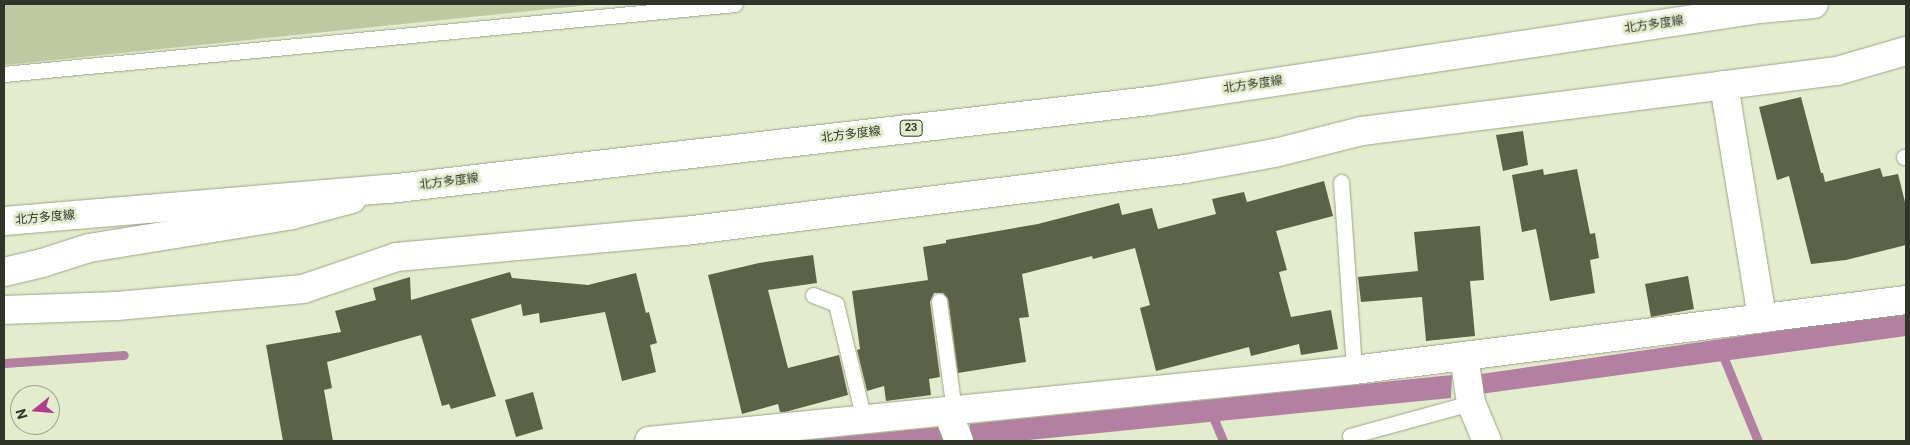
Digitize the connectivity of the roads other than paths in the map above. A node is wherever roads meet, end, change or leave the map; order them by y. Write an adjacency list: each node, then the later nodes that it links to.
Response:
1 (735, 4): 5 (lane)
2 (1814, 4): 3 (street, 北方多度線 / 23)
3 (1764, 7): 8 (street, 北方多度線 / 23)
4 (1906, 51): 6 (street)
5 (4, 74)
6 (1724, 85): 14 (street); 15 (street)
7 (1341, 182): 17 (lane)
8 (389, 189): 9 (street, 北方多度線 / 23); 10 (street)
9 (4, 221)
10 (4, 272)
11 (813, 295): 20 (lane)
12 (1906, 300): 15 (street)
13 (939, 301): 19 (lane)
14 (4, 310)
15 (1762, 318): 16 (street)
16 (1464, 356): 17 (street); 18 (street)
17 (1354, 370): 19 (street)
18 (1472, 403): 21 (lane); 24 (street)
19 (951, 411): 20 (street); 23 (street)
20 (864, 420): 22 (street)
21 (1350, 436)
22 (649, 441)
23 (959, 441)
24 (1487, 441)

